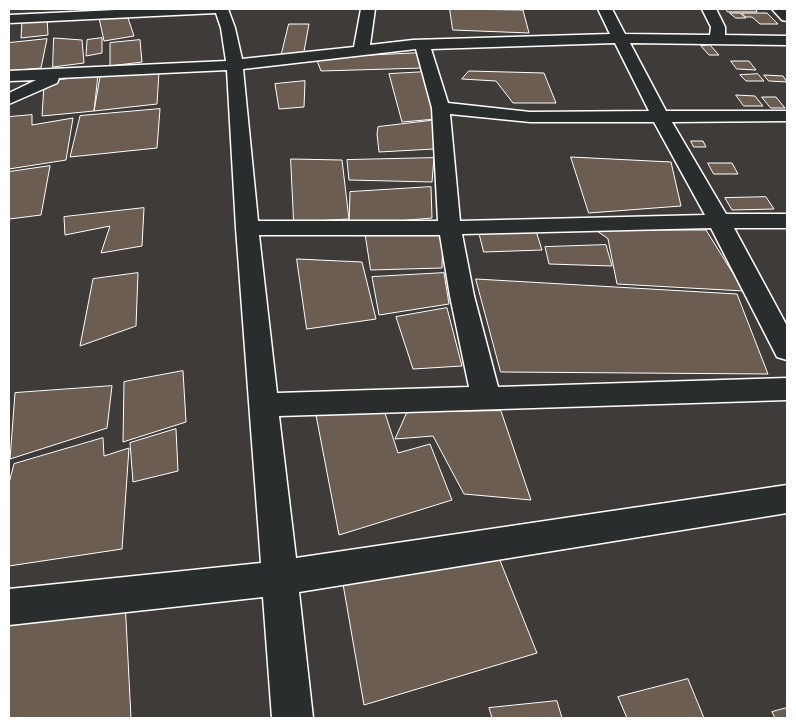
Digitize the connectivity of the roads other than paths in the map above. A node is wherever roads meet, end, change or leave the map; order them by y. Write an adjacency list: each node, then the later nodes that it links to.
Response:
1 (220, 9): 7 (street); 13 (street)
2 (368, 9): 12 (street)
3 (605, 9): 8 (street)
4 (709, 9): 9 (street)
5 (779, 9): 6 (street)
6 (787, 17)
7 (9, 18)
8 (621, 38): 9 (street); 11 (street); 18 (street)
9 (717, 38): 10 (street)
10 (787, 40)
11 (422, 45): 12 (street); 17 (street)
12 (361, 51): 13 (street)
13 (235, 65): 14 (street); 22 (street)
14 (64, 73): 15 (street); 16 (street)
15 (9, 76)
16 (9, 99)
17 (441, 108): 18 (street); 23 (street)
18 (660, 116): 19 (street); 20 (street)
19 (787, 116)
20 (719, 221): 21 (street); 23 (street); 24 (street)
21 (787, 221)
22 (247, 228): 23 (street); 27 (street)
23 (450, 228): 26 (street)
24 (787, 350)
25 (787, 389): 26 (street)
26 (486, 398): 27 (street)
27 (264, 405): 29 (street)
28 (787, 499): 29 (street)
29 (280, 578): 30 (street); 31 (street)
30 (9, 607)
31 (293, 718)

